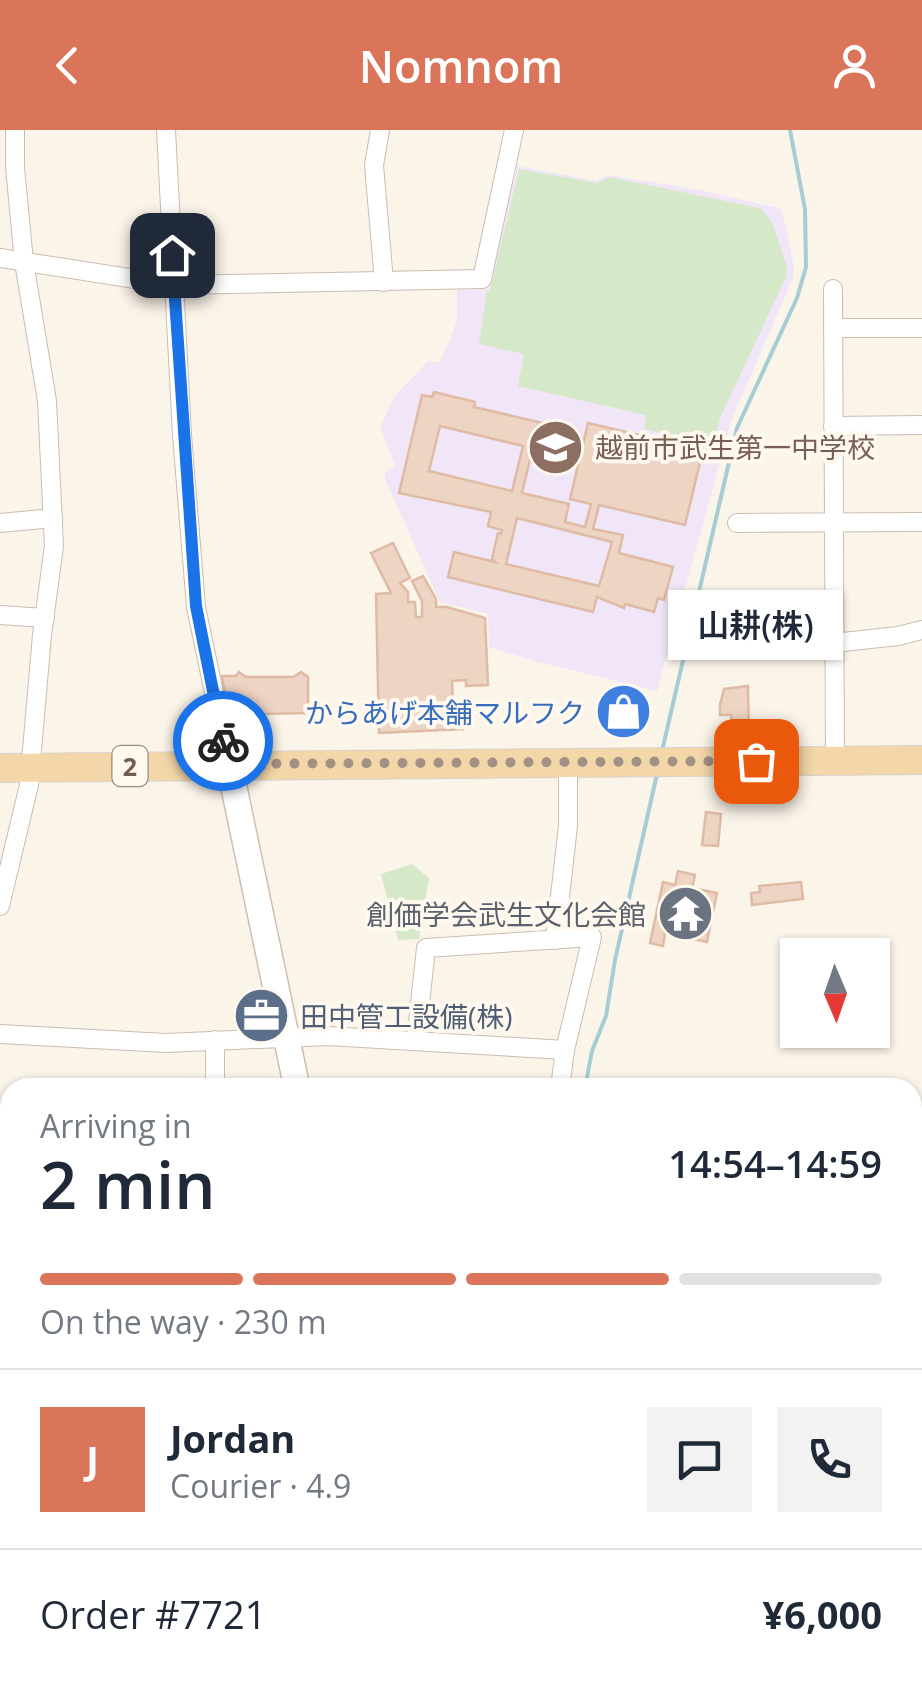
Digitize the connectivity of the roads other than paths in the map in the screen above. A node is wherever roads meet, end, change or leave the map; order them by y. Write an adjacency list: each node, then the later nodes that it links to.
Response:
1 (15, 130): 6 (street)
2 (166, 130): 8 (street)
3 (380, 130): 7 (street)
4 (514, 130): 7 (street)
5 (0, 258): 6 (street)
6 (24, 262): 8 (street); 14 (street)
7 (384, 282): 8 (street)
8 (174, 285): 26 (street)
9 (833, 289): 10 (street)
10 (833, 328): 11 (street); 13 (street)
11 (922, 328)
12 (922, 425): 13 (street)
13 (834, 426): 18 (street)
14 (53, 518): 15 (street); 20 (street)
15 (0, 522)
16 (922, 522): 18 (street)
17 (738, 523): 18 (street)
18 (834, 523): 22 (street)
19 (0, 615): 20 (street)
20 (45, 618): 28 (street)
21 (922, 630): 22 (street)
22 (834, 642): 23 (street)
23 (835, 760): 24 (main road, 2); 25 (main road, 2)
24 (922, 760)
25 (568, 762): 26 (main road, 2); 30 (street)
26 (228, 764): 28 (main road, 2); 32 (street)
27 (0, 768): 28 (main road, 2)
28 (31, 768): 29 (street)
29 (0, 906)
30 (555, 940): 34 (street); 35 (street)
31 (0, 1034): 33 (street)
32 (286, 1037): 33 (street); 34 (street); 37 (street)
33 (215, 1040): 36 (street)
34 (416, 1041): 35 (street)
35 (565, 1050): 38 (street)
36 (215, 1078)
37 (294, 1078)
38 (561, 1078)

